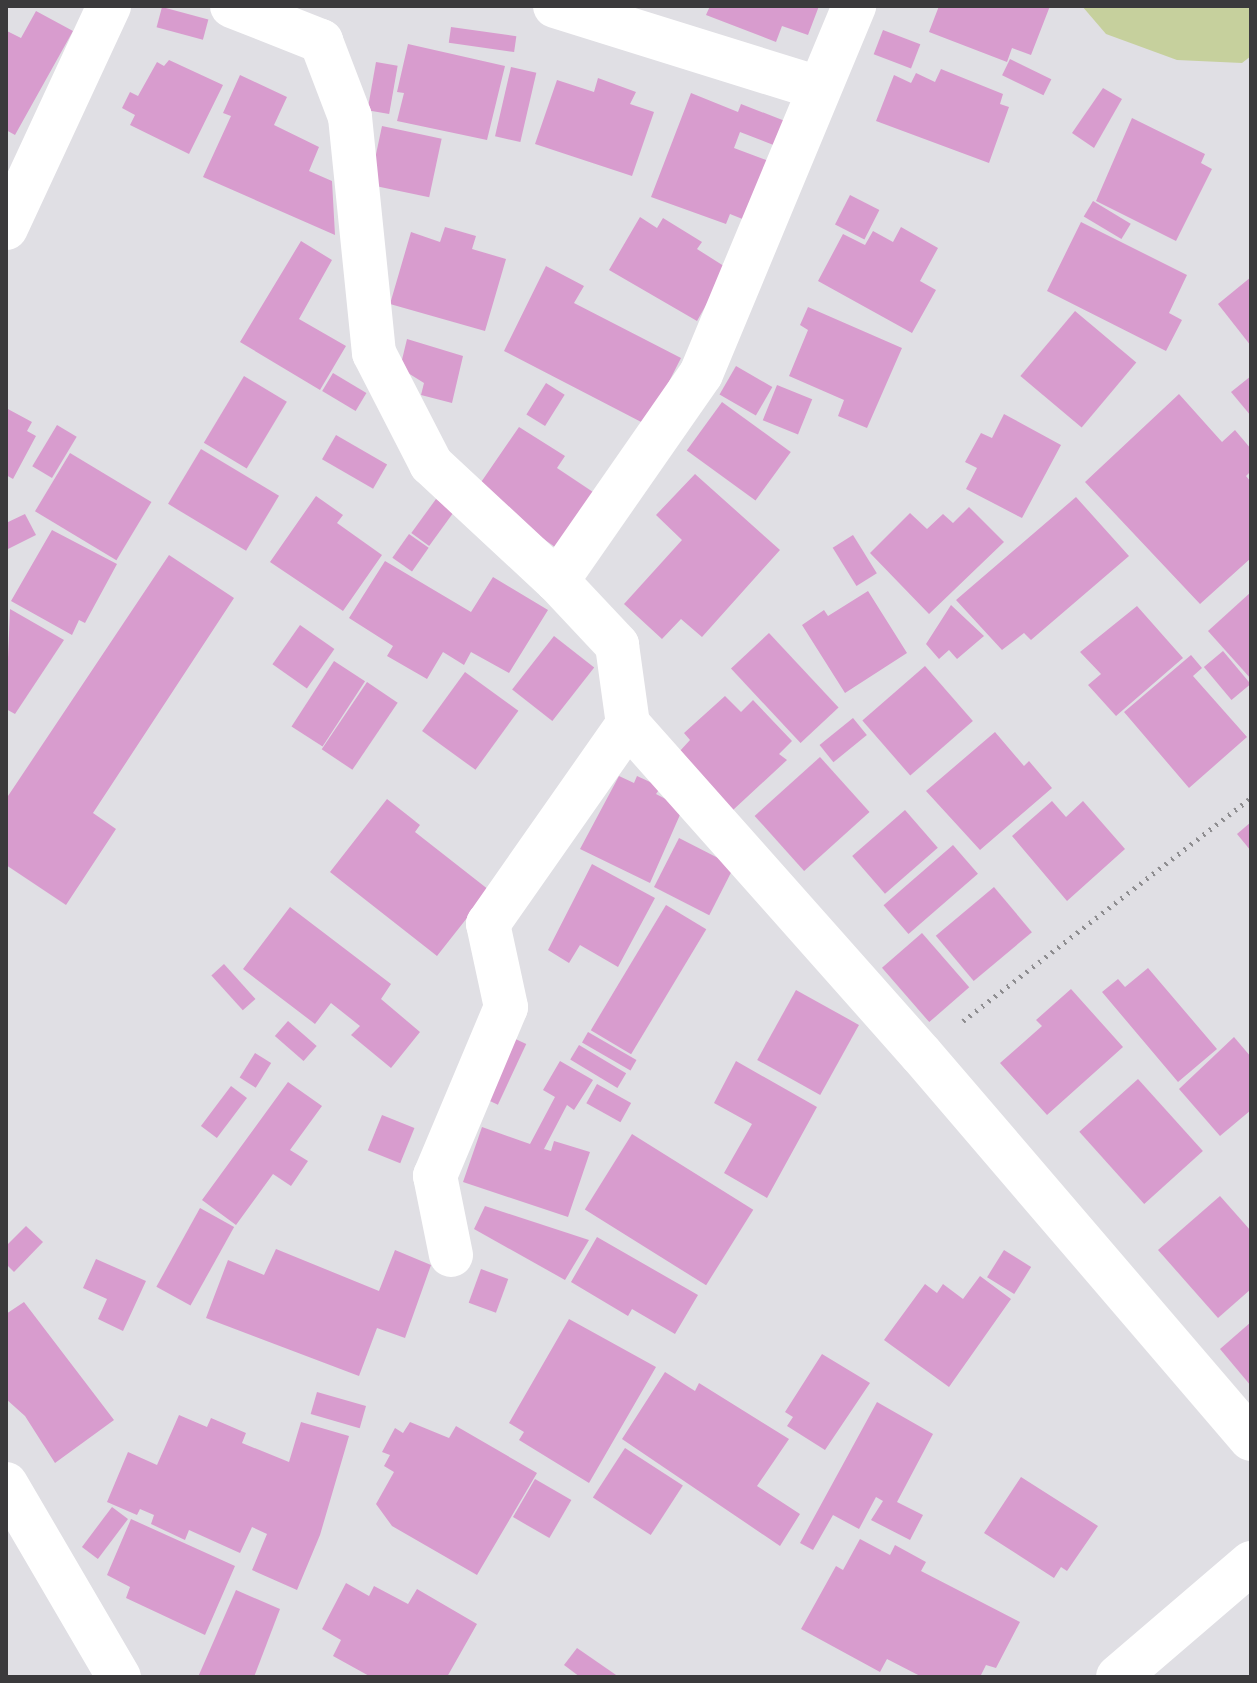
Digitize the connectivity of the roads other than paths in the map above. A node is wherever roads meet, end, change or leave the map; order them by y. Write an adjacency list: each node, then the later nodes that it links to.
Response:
1 (109, 6): 6 (street)
2 (232, 6): 7 (street)
3 (555, 6): 5 (street)
4 (854, 6): 5 (street)
5 (819, 88): 7 (street)
6 (6, 228)
7 (557, 581): 8 (street)
8 (628, 724): 9 (street); 10 (street)
9 (451, 1255)
10 (1251, 1439)
11 (6, 1484): 13 (street)
12 (1251, 1563): 14 (street)
13 (119, 1677)
14 (1118, 1677)

